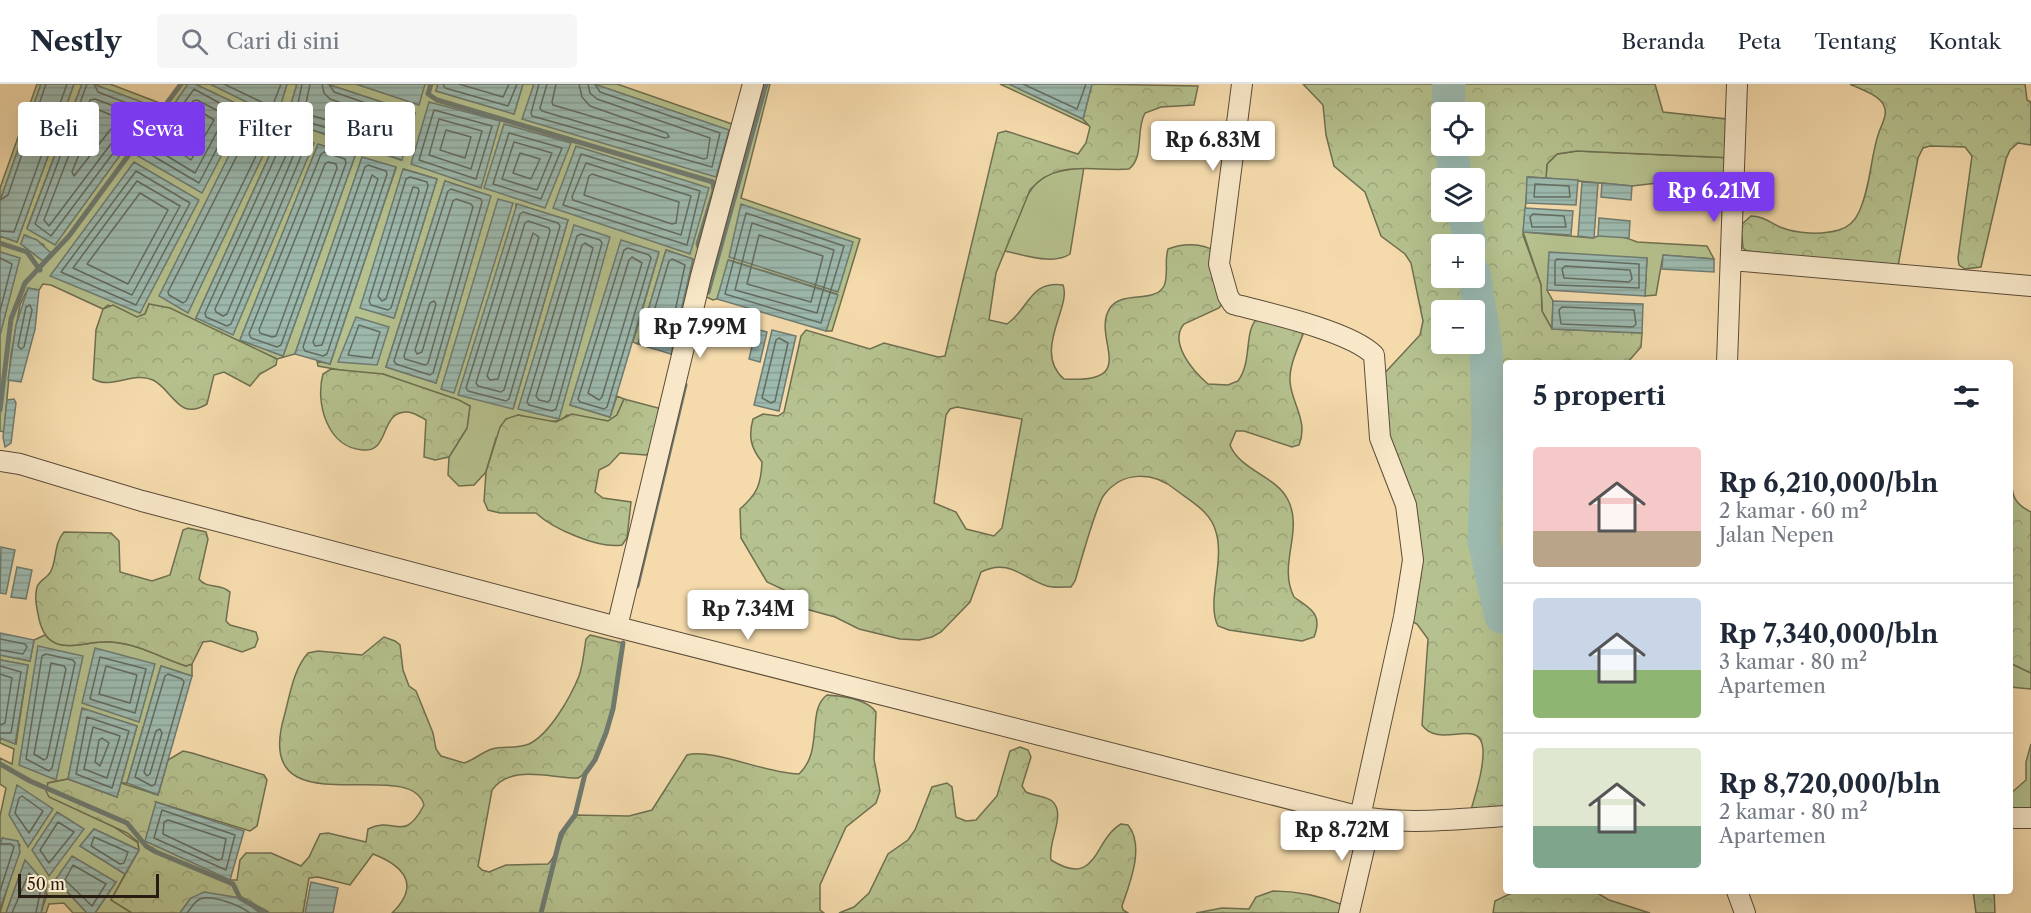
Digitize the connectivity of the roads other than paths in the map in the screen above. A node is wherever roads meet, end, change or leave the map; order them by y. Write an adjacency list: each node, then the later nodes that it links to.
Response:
1 (753, 84): 8 (street)
2 (1242, 84): 10 (street)
3 (1737, 84): 4 (street)
4 (1732, 260): 5 (street); 6 (street)
5 (2031, 286)
6 (1727, 360)
7 (0, 461): 8 (street)
8 (617, 627): 10 (street)
9 (1503, 816): 10 (street)
10 (1365, 818): 14 (street)
11 (2013, 818): 12 (street)
12 (2031, 818)
13 (1738, 894): 15 (street)
14 (1349, 913)
15 (1745, 913)

